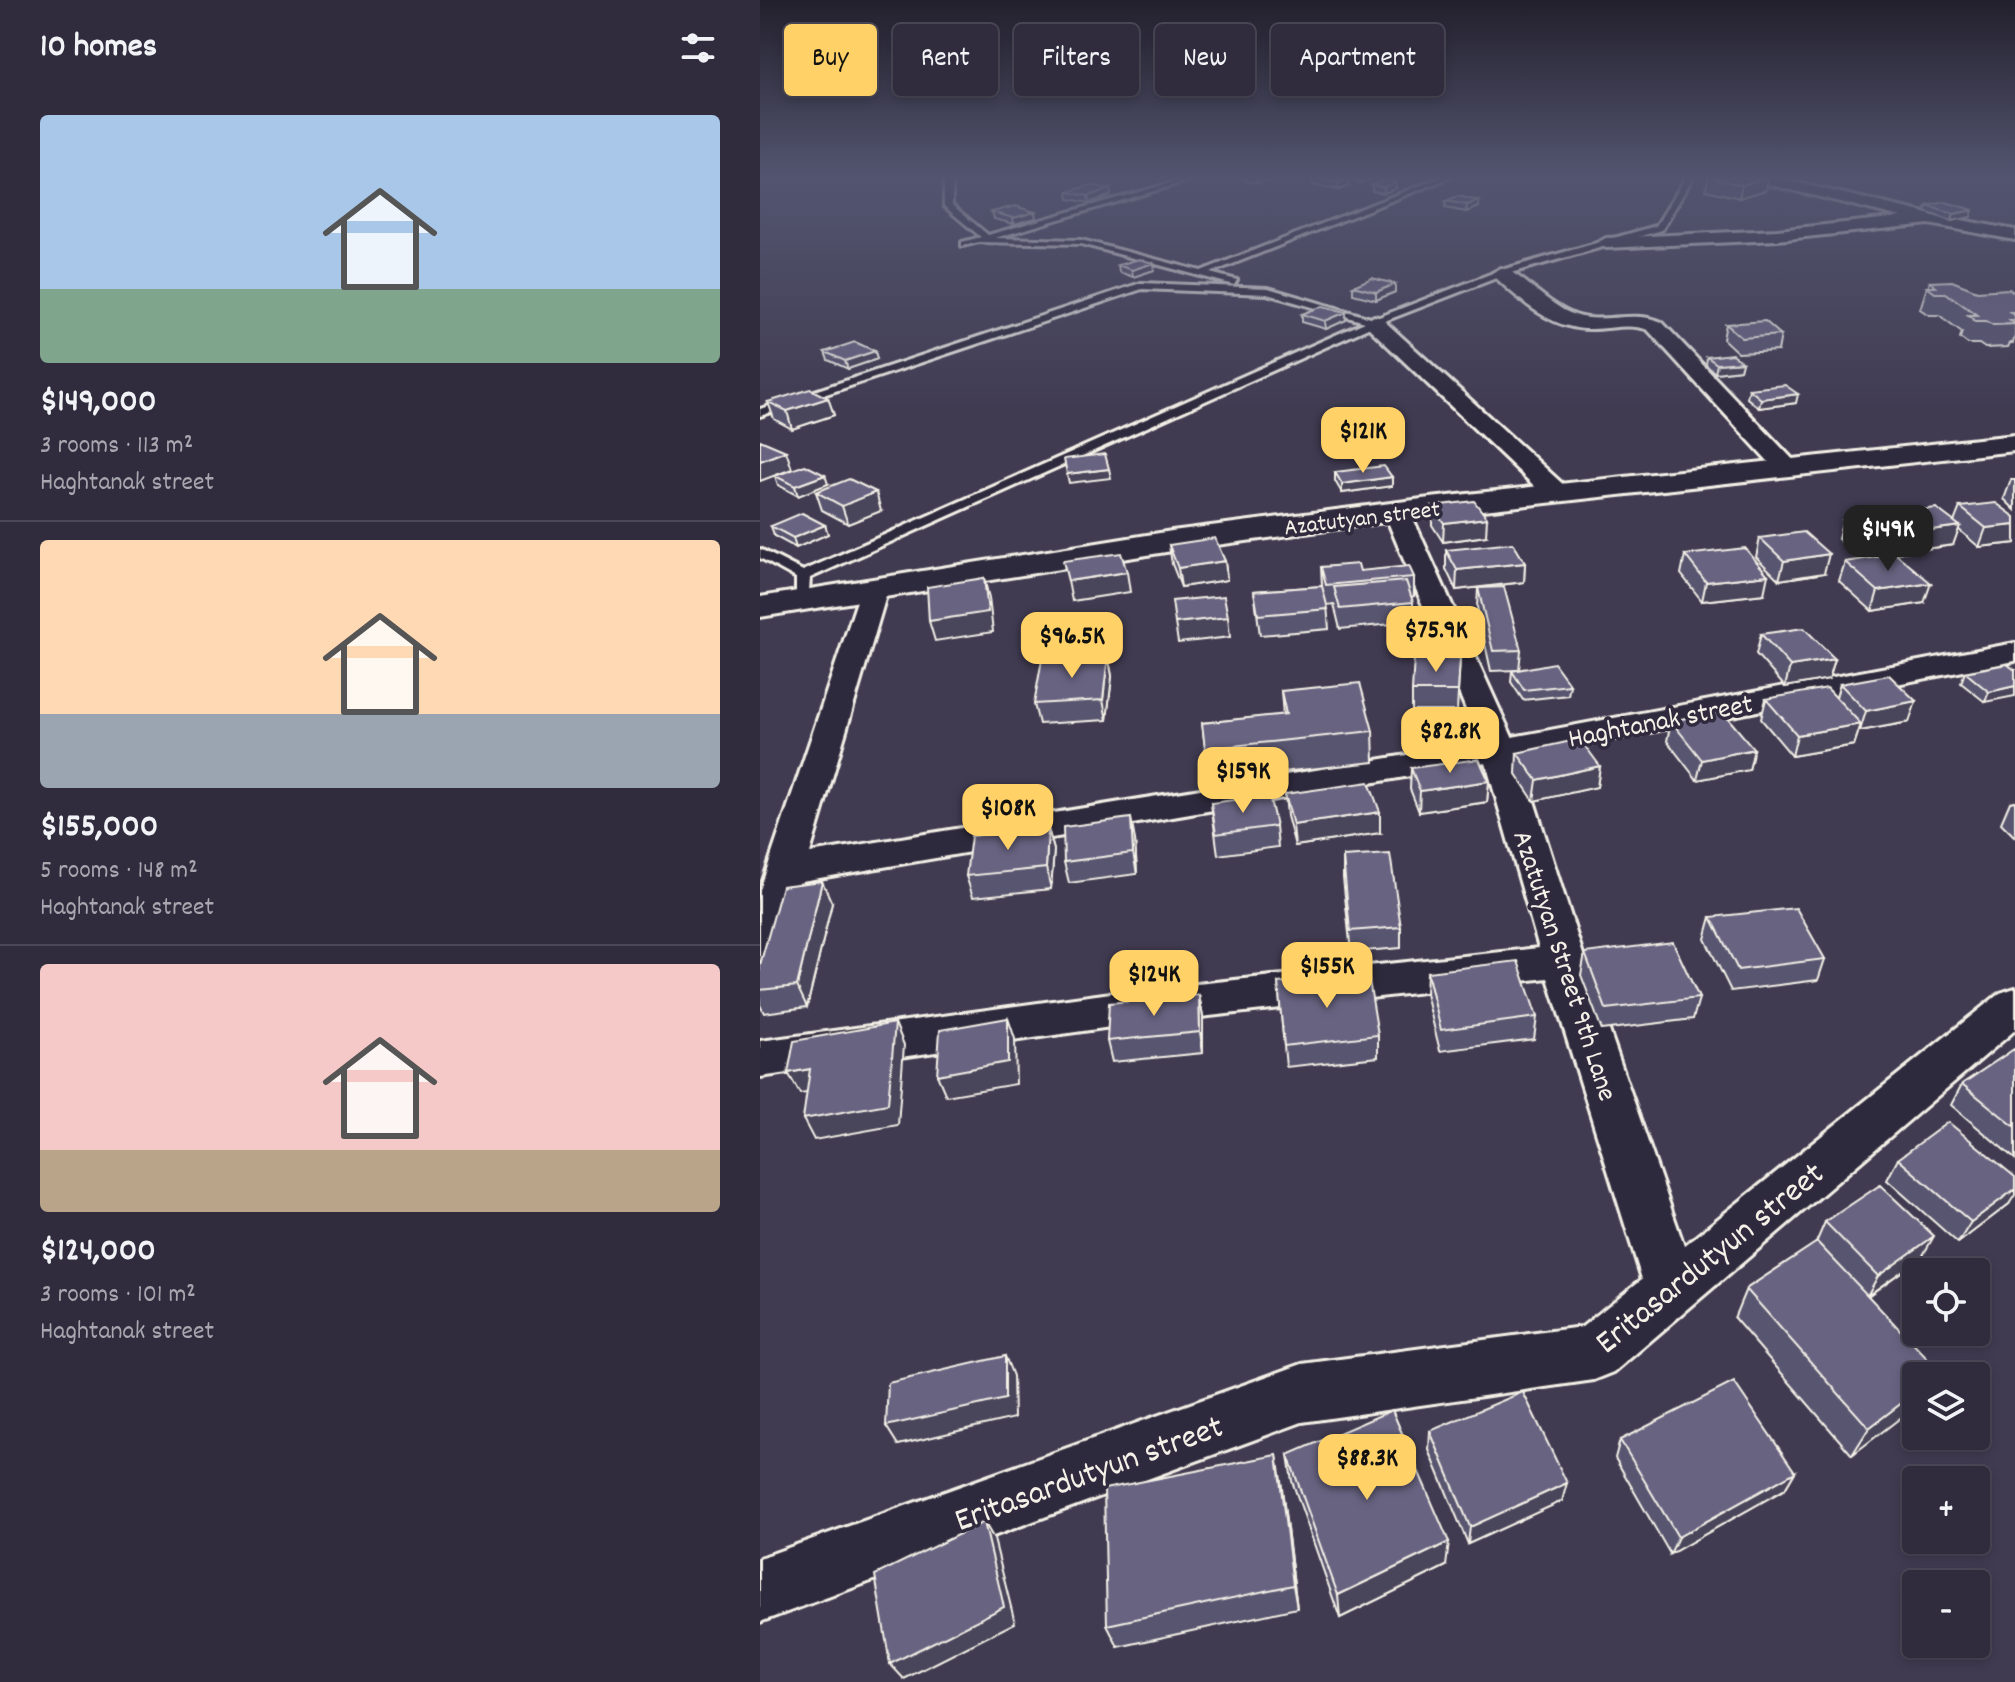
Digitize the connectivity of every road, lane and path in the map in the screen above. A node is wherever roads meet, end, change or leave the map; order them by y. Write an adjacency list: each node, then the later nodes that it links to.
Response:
1 (1134, 255): 4 (lane)
2 (1247, 255): 4 (lane)
3 (1562, 255): 5 (lane)
4 (1203, 273): 6 (lane)
5 (1501, 273): 7 (lane); 10 (street)
6 (1268, 291): 7 (lane); 8 (lane)
7 (1374, 322): 11 (street); 14 (lane)
8 (760, 413)
9 (2015, 443): 10 (street, Azatutyan street)
10 (1788, 468): 11 (street, Azatutyan street)
11 (1558, 494): 12 (street, Azatutyan street)
12 (1397, 512): 15 (street, Azatutyan street); 18 (street, Azatutyan Street 9th Lane)
13 (760, 553): 14 (lane)
14 (803, 588): 15 (street, Azatutyan street); 16 (street, Azatutyan street)
15 (873, 589): 19 (street)
16 (760, 607)
17 (2015, 652): 18 (street, Haghtanak street)
18 (1500, 750): 19 (street, Haghtanak street); 21 (street, Azatutyan Street 9th Lane)
19 (785, 871): 20 (street)
20 (760, 954)
21 (1564, 961): 23 (street); 24 (street, Azatutyan Street 9th Lane)
22 (2015, 1005): 24 (street, Eritasardutyun street)
23 (760, 1059)
24 (1672, 1289): 25 (street, Eritasardutyun street)
25 (760, 1590)

